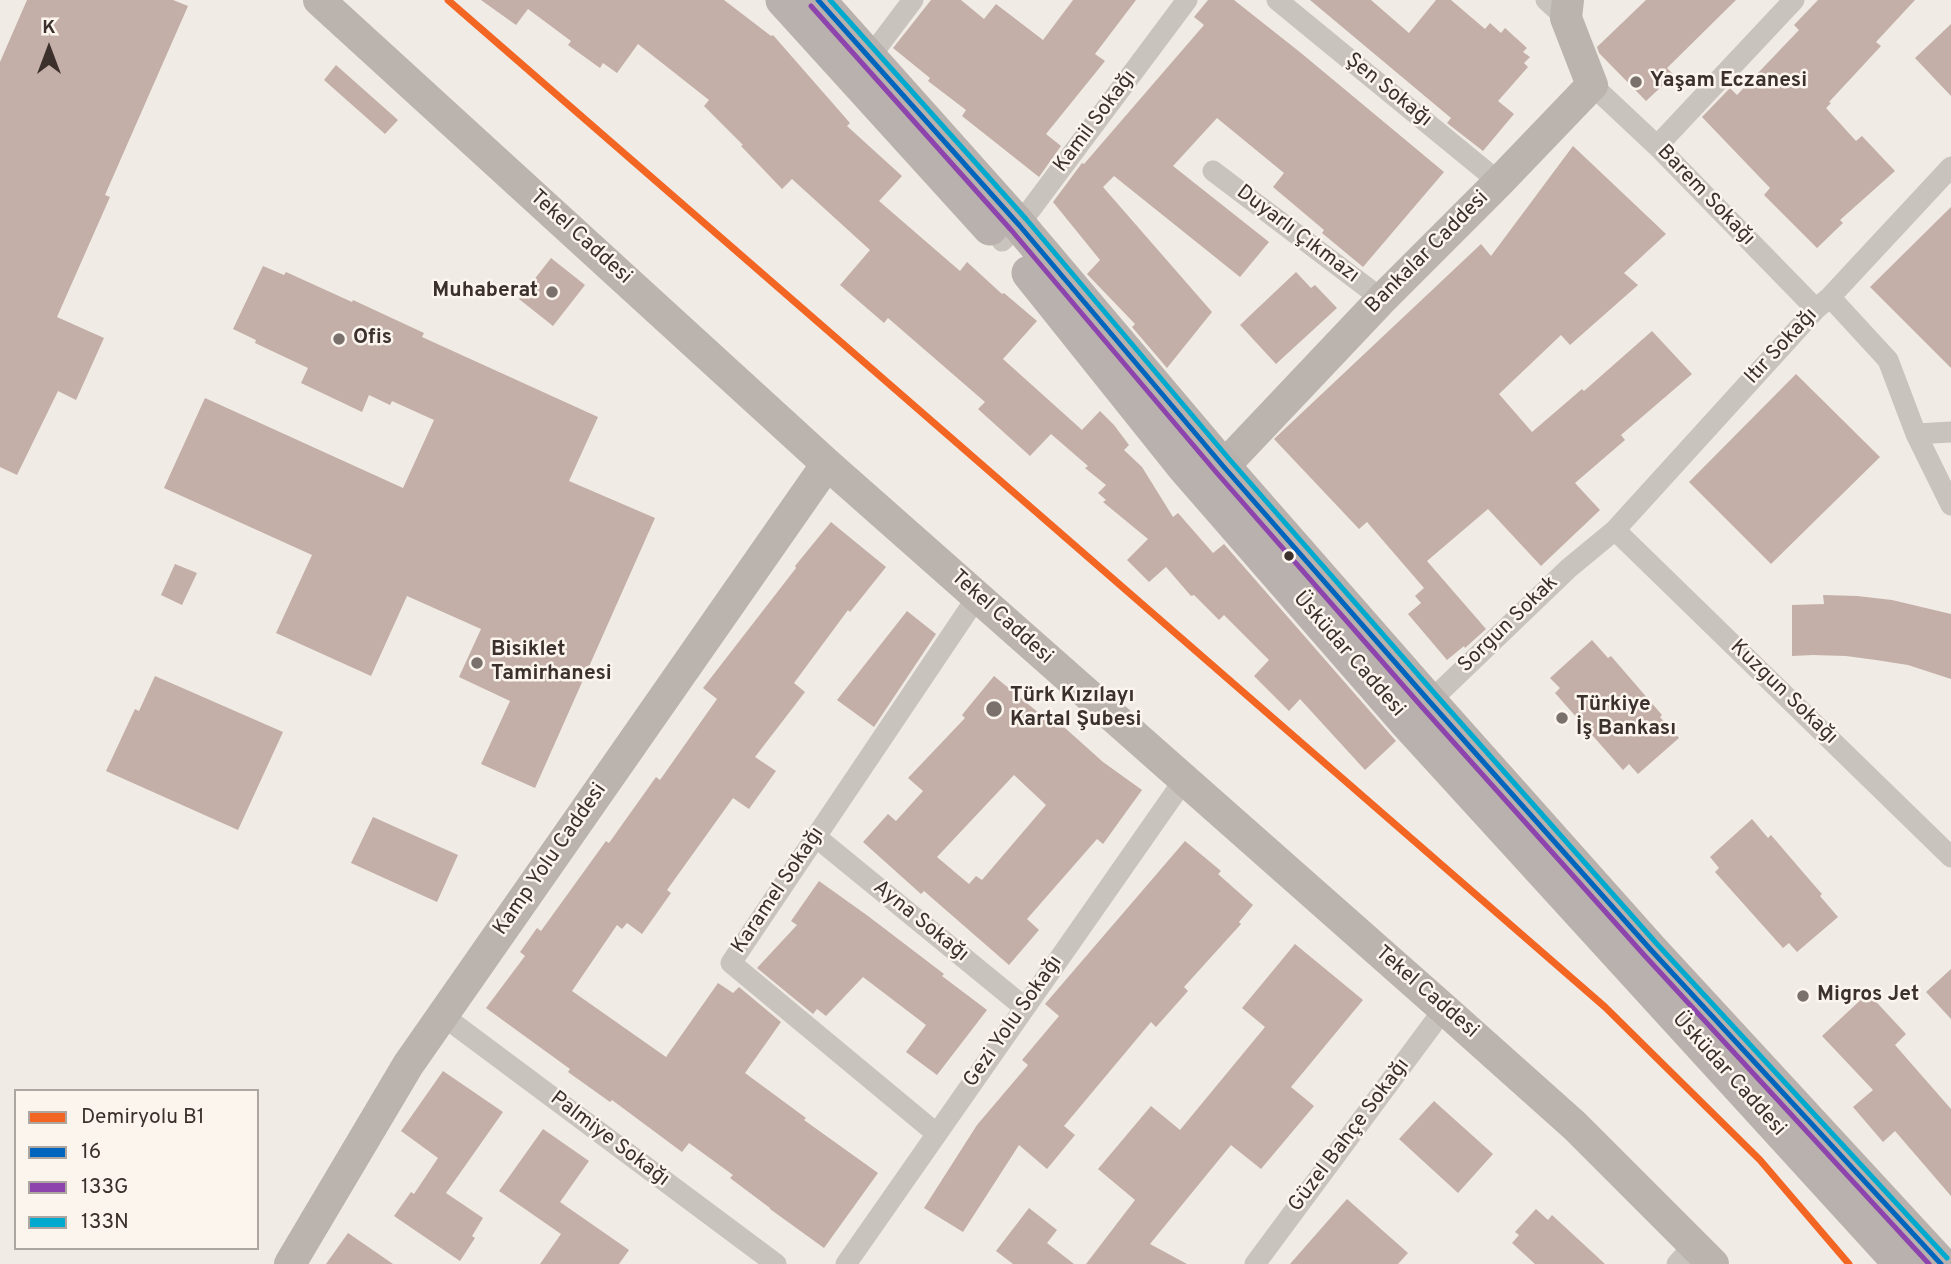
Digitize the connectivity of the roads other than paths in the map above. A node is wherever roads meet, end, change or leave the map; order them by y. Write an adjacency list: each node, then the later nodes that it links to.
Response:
1 (320, 0): 20 (street, Tekel Caddesi)
2 (783, 0): 15 (main road, Üsküdar Caddesi)
3 (818, 0): 9 (main road, Üsküdar Caddesi)
4 (913, 0): 9 (street)
5 (1187, 0): 15 (street, Kamil Sokağı)
6 (1277, 0): 14 (street, Şen Sokağı)
7 (1794, 0): 11 (street)
8 (1560, 6): 10 (street)
9 (870, 57): 15 (main road, Üsküdar Caddesi)
10 (1592, 85): 11 (street, Barem Sokağı); 14 (street, Bankalar Caddesi)
11 (1657, 146): 17 (street, Barem Sokağı)
12 (1951, 167): 17 (street, Itır Sokağı)
13 (1213, 171): 16 (street, Duyarlı Çıkmazı)
14 (1499, 182): 16 (street, Bankalar Caddesi)
15 (1010, 233): 21 (main road, Üsküdar Caddesi)
16 (1382, 299): 21 (street, Bankalar Caddesi)
17 (1823, 303): 19 (street, Barem Sokağı); 23 (street, Itır Sokağı)
18 (1951, 432): 19 (street)
19 (1916, 434): 22 (street, Barem Sokağı)
20 (827, 464): 24 (street, Tekel Caddesi); 31 (street, Kamp Yolu Caddesi)
21 (1213, 477): 25 (main road, Üsküdar Caddesi)
22 (1951, 505)
23 (1615, 530): 25 (street, Sorgun Sokak); 28 (street, Kuzgun Sokağı)
24 (977, 597): 26 (street, Tekel Caddesi); 27 (street, Karamel Sokağı)
25 (1419, 713): 38 (main road, Üsküdar Caddesi); 39 (main road, Üsküdar Caddesi)
26 (1184, 780): 29 (street, Gezi Yolu Sokağı); 30 (street, Tekel Caddesi)
27 (816, 837): 29 (street, Ayna Sokağı); 32 (street, Karamel Sokağı)
28 (1951, 857)
29 (1024, 1007): 32 (street, Gezi Yolu Sokağı)
30 (1444, 1009): 33 (street, Tekel Caddesi); 37 (street, Güzel Bahçe Sokağı)
31 (442, 1016): 34 (street, Kamp Yolu Caddesi); 35 (street, Palmiye Sokağı)
32 (937, 1133): 36 (street, Gezi Yolu Sokağı)
33 (1695, 1258)
34 (290, 1264)
35 (776, 1264)
36 (845, 1264)
37 (1255, 1264)
38 (1901, 1264)
39 (1941, 1264)

